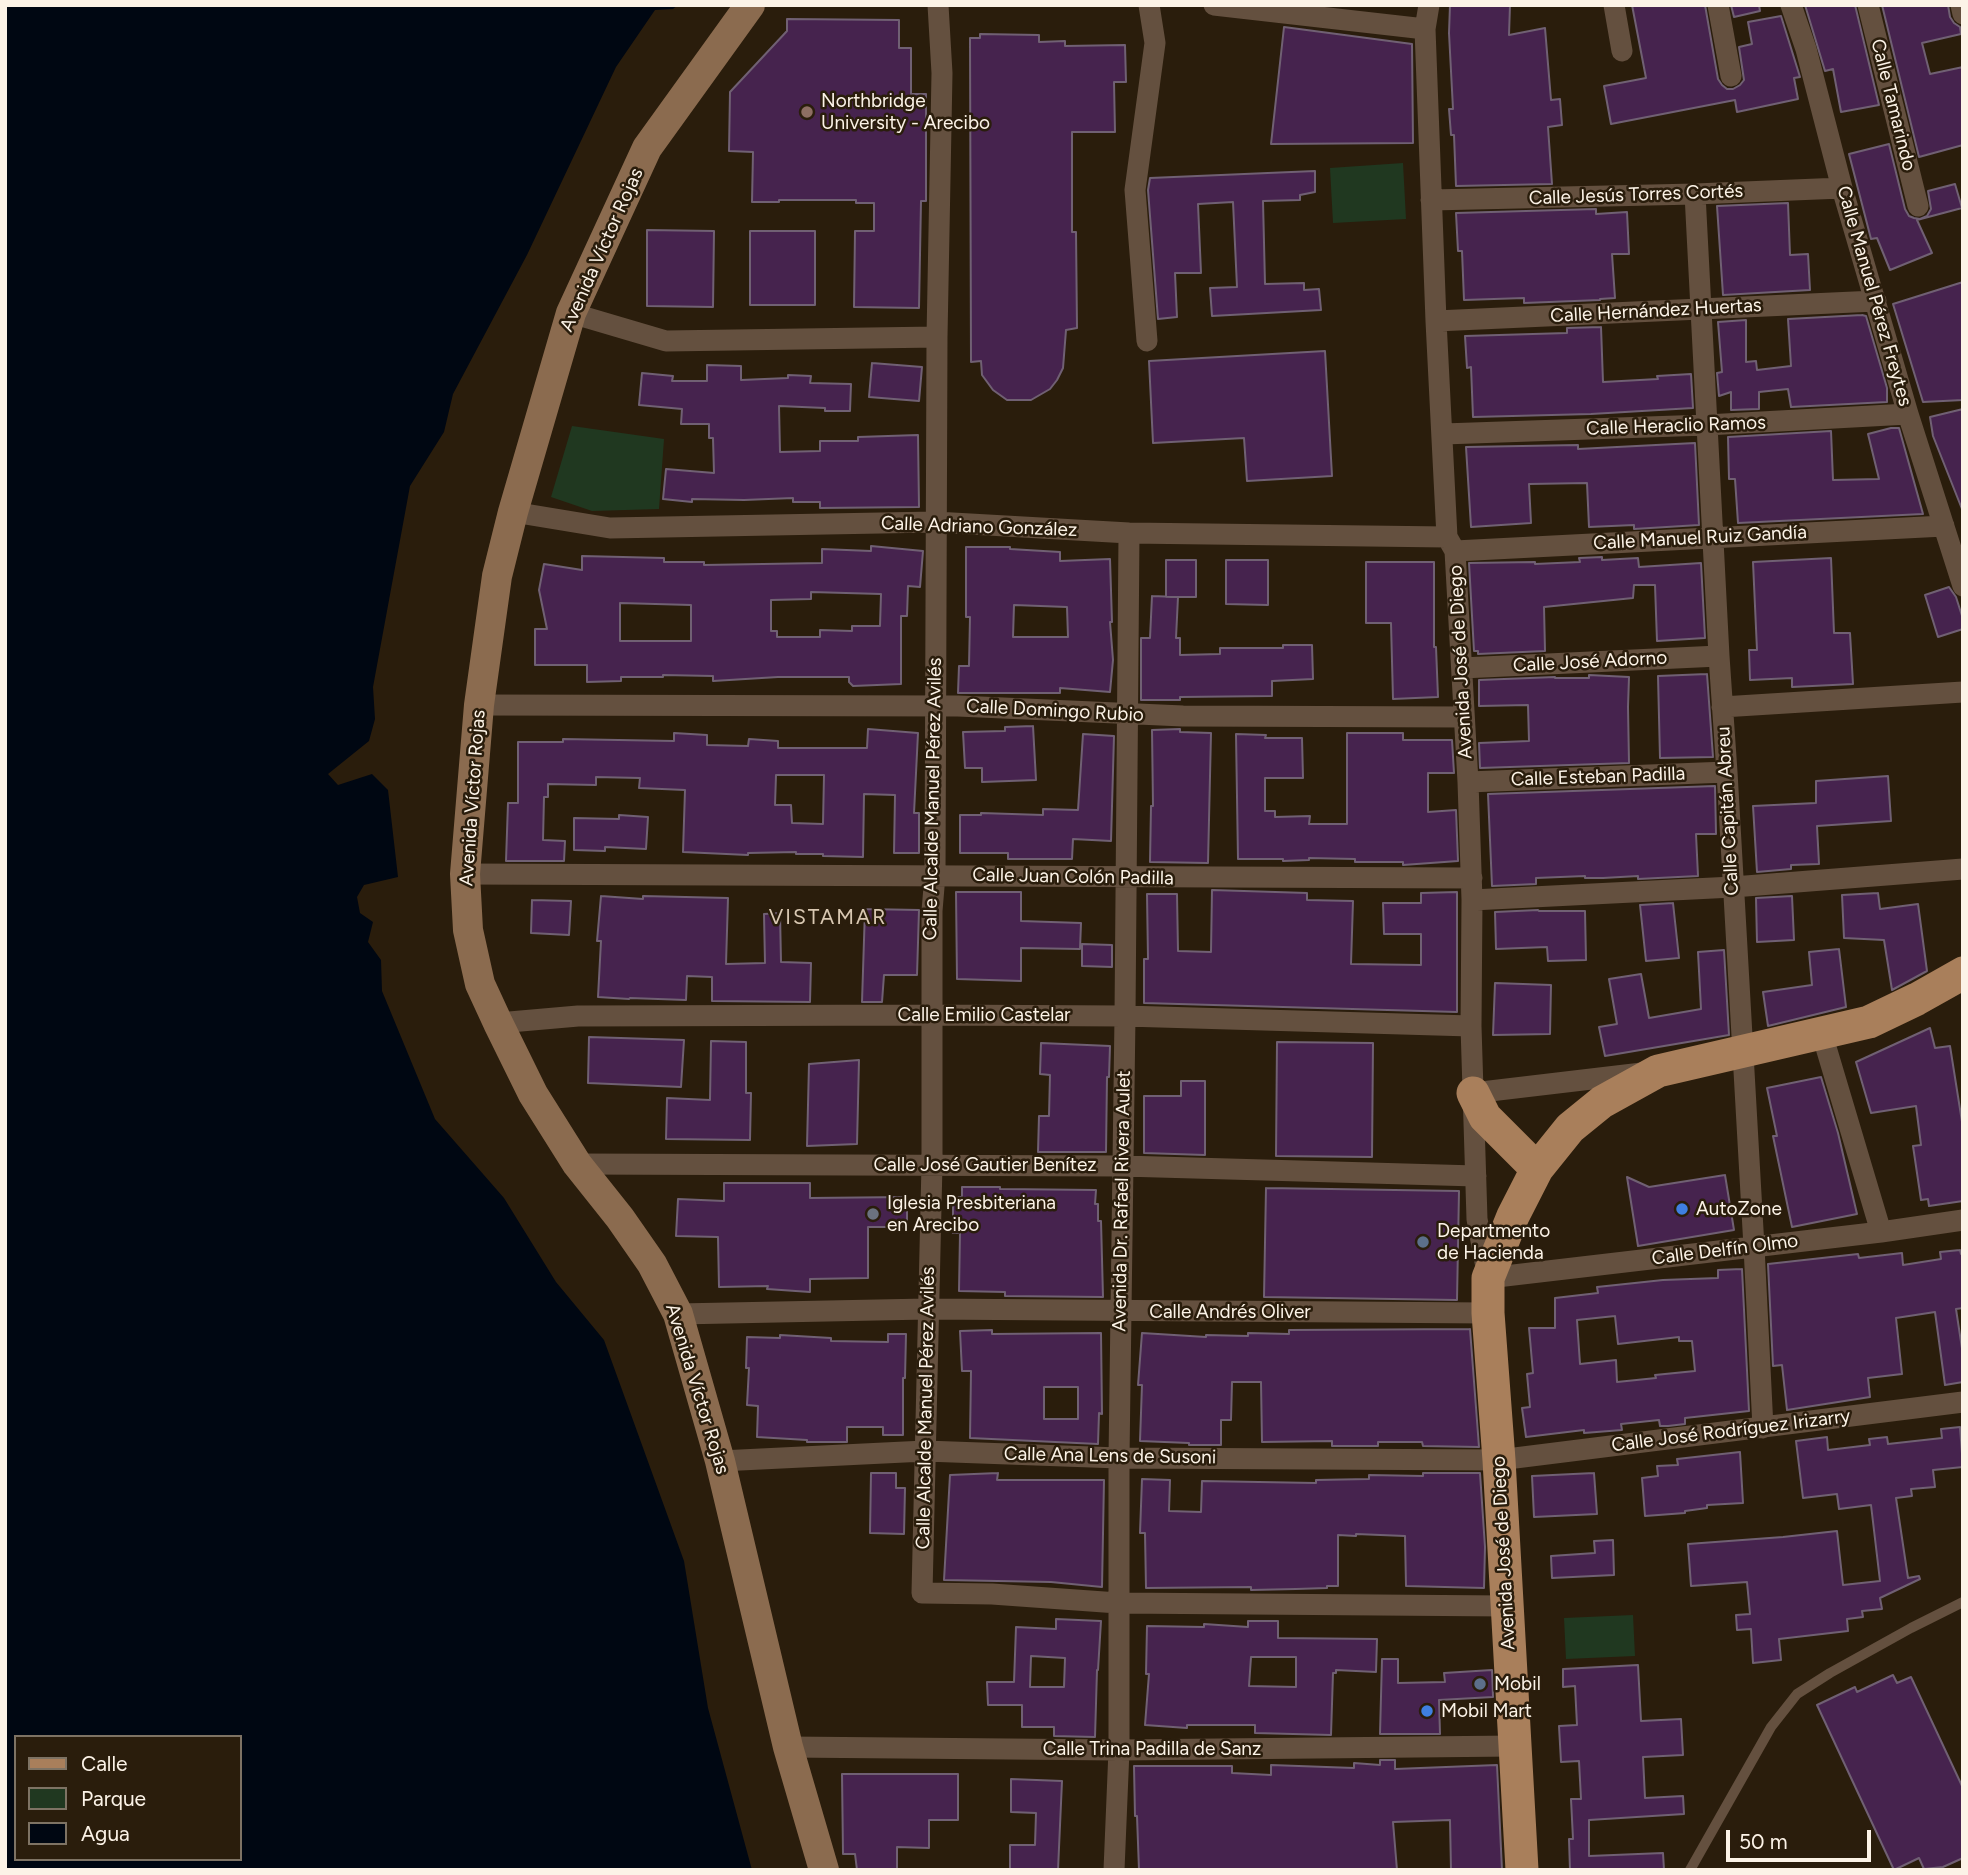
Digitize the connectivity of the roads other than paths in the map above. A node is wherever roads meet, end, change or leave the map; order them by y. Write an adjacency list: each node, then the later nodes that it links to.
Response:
1 (750, 5): 22 (street, Avenida Víctor Rojas)
2 (938, 5): 24 (street, Calle Alcalde Manuel Pérez Avilés)
3 (1149, 5): 25 (street)
4 (1214, 5): 11 (street)
5 (1429, 5): 13 (street, Avenida José de Diego)
6 (1614, 5): 14 (street)
7 (1718, 5): 15 (street)
8 (1791, 5): 16 (street, Calle Manuel Pérez Freytes)
9 (1868, 5): 19 (street, Calle Tamarindo)
10 (1961, 5): 12 (street)
11 (1317, 10): 13 (street)
12 (1963, 14)
13 (1425, 29): 18 (street, Avenida José de Diego)
14 (1622, 51)
15 (1731, 76)
16 (1842, 188): 17 (street, Calle Jesús Torres Cortés); 20 (street, Calle Manuel Pérez Freytes)
17 (1695, 194): 18 (street, Calle Jesús Torres Cortés); 21 (street, Calle Capitán Abreu)
18 (1431, 200): 23 (street, Avenida José de Diego)
19 (1917, 206)
20 (1875, 301): 21 (street, Calle Hernández Huertas); 26 (street, Calle Manuel Pérez Freytes)
21 (1702, 309): 23 (street, Calle Hernández Huertas); 27 (street, Calle Capitán Abreu)
22 (570, 313): 24 (street); 29 (street, Avenida Víctor Rojas)
23 (1436, 321): 28 (street, Avenida José de Diego)
24 (937, 337): 30 (street, Calle Alcalde Manuel Pérez Avilés)
25 (1147, 341)
26 (1908, 414): 27 (street, Calle Heraclio Ramos); 31 (street, Calle Manuel Pérez Freytes)
27 (1706, 425): 28 (street, Calle Heraclio Ramos); 33 (street, Calle Capitán Abreu)
28 (1443, 434): 34 (street, Avenida José de Diego)
29 (513, 512): 30 (street, Calle Adriano González); 39 (street, Avenida Víctor Rojas)
30 (935, 522): 32 (street, Calle Adriano González); 40 (street, Calle Alcalde Manuel Pérez Avilés)
31 (1944, 526): 33 (street, Calle Manuel Ruiz Gandía); 35 (street, Calle Manuel Pérez Freytes)
32 (1129, 533): 34 (street, Calle Adriano González); 42 (street, Avenida Dr. Rafael Rivera Aulet)
33 (1713, 537): 34 (street, Calle Manuel Ruiz Gandía); 36 (street, Calle Capitán Abreu)
34 (1451, 544): 37 (street, Avenida José de Diego)
35 (1963, 586)
36 (1718, 656): 37 (street, Calle José Adorno); 41 (street, Calle Capitán Abreu)
37 (1462, 668): 43 (street, Avenida José de Diego)
38 (1963, 692): 41 (street)
39 (480, 705): 40 (street, Calle Domingo Rubio); 47 (street, Avenida Víctor Rojas)
40 (934, 706): 42 (street, Calle Domingo Rubio); 48 (street, Calle Alcalde Manuel Pérez Avilés)
41 (1722, 707): 44 (street, Calle Capitán Abreu)
42 (1128, 714): 43 (street, Calle Domingo Rubio); 49 (street, Avenida Dr. Rafael Rivera Aulet)
43 (1463, 717): 45 (street, Avenida José de Diego)
44 (1727, 772): 45 (street, Calle Esteban Padilla); 51 (street, Calle Capitán Abreu)
45 (1468, 782): 50 (street, Avenida José de Diego)
46 (1963, 869): 51 (street)
47 (465, 874): 48 (street, Calle Juan Colón Padilla); 56 (street, Avenida Víctor Rojas)
48 (935, 875): 49 (street, Calle Juan Colón Padilla); 54 (street, Calle Alcalde Manuel Pérez Avilés)
49 (1126, 878): 50 (street, Calle Juan Colón Padilla); 55 (street, Avenida Dr. Rafael Rivera Aulet)
50 (1472, 878): 52 (street, Avenida José de Diego)
51 (1733, 887): 52 (street); 59 (street, Calle Capitán Abreu)
52 (1472, 900): 57 (street, Avenida José de Diego)
53 (1963, 973): 58 (main road, Avenida José de Diego)
54 (930, 1015): 55 (street, Calle Emilio Castelar); 56 (street, Calle Emilio Castelar); 63 (street, Calle Alcalde Manuel Pérez Avilés)
55 (1125, 1016): 57 (street, Calle Emilio Castelar); 64 (street, Avenida Dr. Rafael Rivera Aulet)
56 (498, 1023): 62 (street, Avenida Víctor Rojas)
57 (1471, 1026): 61 (street, Avenida José de Diego)
58 (1822, 1034): 59 (main road, Avenida José de Diego); 68 (street)
59 (1743, 1052): 60 (main road, Avenida José de Diego); 69 (street, Calle Capitán Abreu)
60 (1658, 1071): 61 (street); 65 (main road, Avenida José de Diego)
61 (1473, 1093): 65 (main road); 66 (street, Avenida José de Diego)
62 (577, 1164): 63 (street, Calle José Gautier Benítez); 74 (street, Avenida Víctor Rojas)
63 (932, 1164): 64 (street, Calle José Gautier Benítez); 71 (street, Calle Alcalde Manuel Pérez Avilés)
64 (1123, 1166): 66 (street, Calle José Gautier Benítez); 72 (street, Avenida Dr. Rafael Rivera Aulet)
65 (1537, 1169): 70 (main road, Avenida José de Diego)
66 (1476, 1176): 70 (street, Avenida José de Diego)
67 (1963, 1220): 68 (street, Calle Delfín Olmo)
68 (1881, 1232): 69 (street, Calle Delfín Olmo)
69 (1754, 1247): 70 (street, Calle Delfín Olmo); 76 (street, Calle Capitán Abreu)
70 (1488, 1278): 73 (main road, Avenida José de Diego)
71 (928, 1309): 72 (street, Calle Andrés Oliver); 74 (street, Calle Andrés Oliver); 77 (street, Calle Alcalde Manuel Pérez Avilés)
72 (1121, 1311): 73 (street, Calle Andrés Oliver); 78 (street, Avenida Dr. Rafael Rivera Aulet)
73 (1488, 1313): 79 (main road, Avenida José de Diego)
74 (678, 1314): 80 (street, Avenida Víctor Rojas)
75 (1963, 1402): 76 (street, Calle José Rodríguez Irizarry)
76 (1763, 1428): 79 (street, Calle José Rodríguez Irizarry)
77 (925, 1451): 78 (street, Calle Ana Lens de Susoni); 80 (street, Calle Ana Lens de Susoni); 82 (street, Calle Alcalde Manuel Pérez Avilés)
78 (1119, 1458): 79 (street, Calle Ana Lens de Susoni); 82 (street, Avenida Dr. Rafael Rivera Aulet)
79 (1499, 1460): 83 (main road, Avenida José de Diego)
80 (720, 1461): 85 (street, Avenida Víctor Rojas)
81 (1963, 1602): 90 (lane)
82 (1118, 1603): 83 (street); 86 (street, Avenida Dr. Rafael Rivera Aulet)
83 (1507, 1606): 84 (main road, Avenida José de Diego)
84 (1515, 1746): 86 (street, Calle Trina Padilla de Sanz); 89 (main road, Avenida José de Diego)
85 (788, 1747): 86 (street, Calle Trina Padilla de Sanz); 87 (street, Avenida Víctor Rojas)
86 (1119, 1750): 88 (street, Avenida Dr. Rafael Rivera Aulet)
87 (824, 1870)
88 (1114, 1870)
89 (1522, 1870)
90 (1690, 1870)

